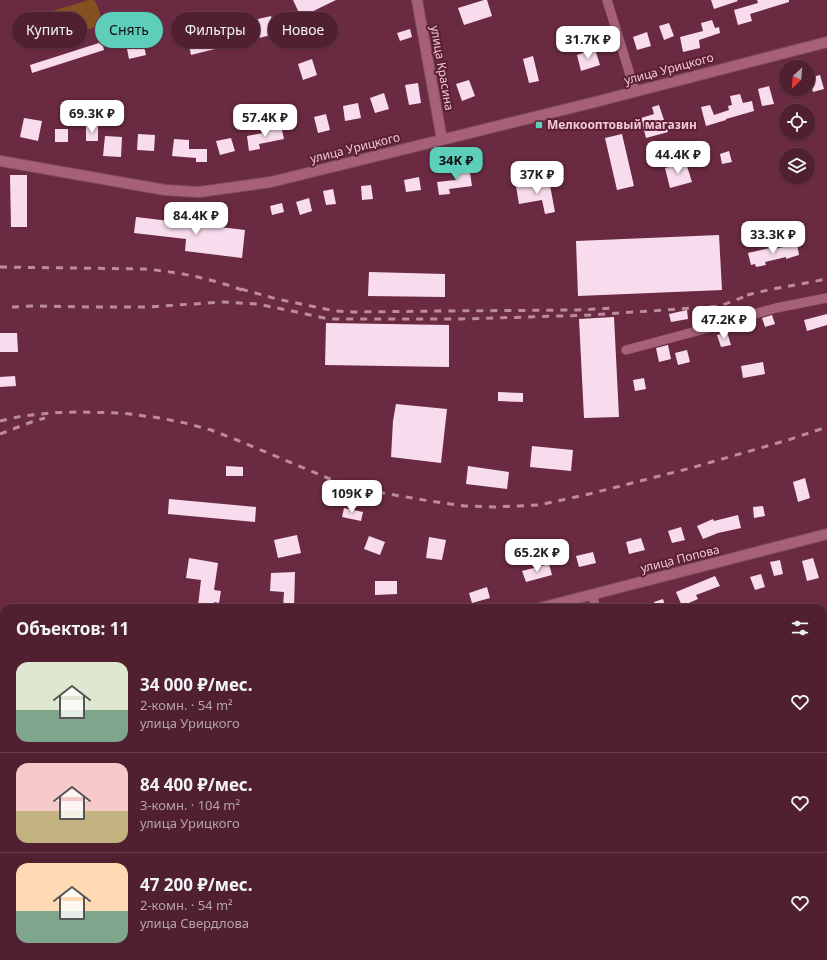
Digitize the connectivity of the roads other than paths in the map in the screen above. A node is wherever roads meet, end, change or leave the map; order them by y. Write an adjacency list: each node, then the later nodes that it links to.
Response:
1 (417, 0): 5 (main road, улица Красина)
2 (607, 0): 4 (street)
3 (827, 42): 4 (main road, улица Урицкого)
4 (635, 91): 5 (main road, улица Урицкого)
5 (442, 140): 6 (main road, улица Урицкого)
6 (0, 161)
7 (827, 298): 8 (street)
8 (626, 350)
9 (827, 534): 10 (main road, улица Попова)
10 (593, 595): 11 (main road, улица Попова); 12 (street)
11 (556, 604)
12 (594, 604)

